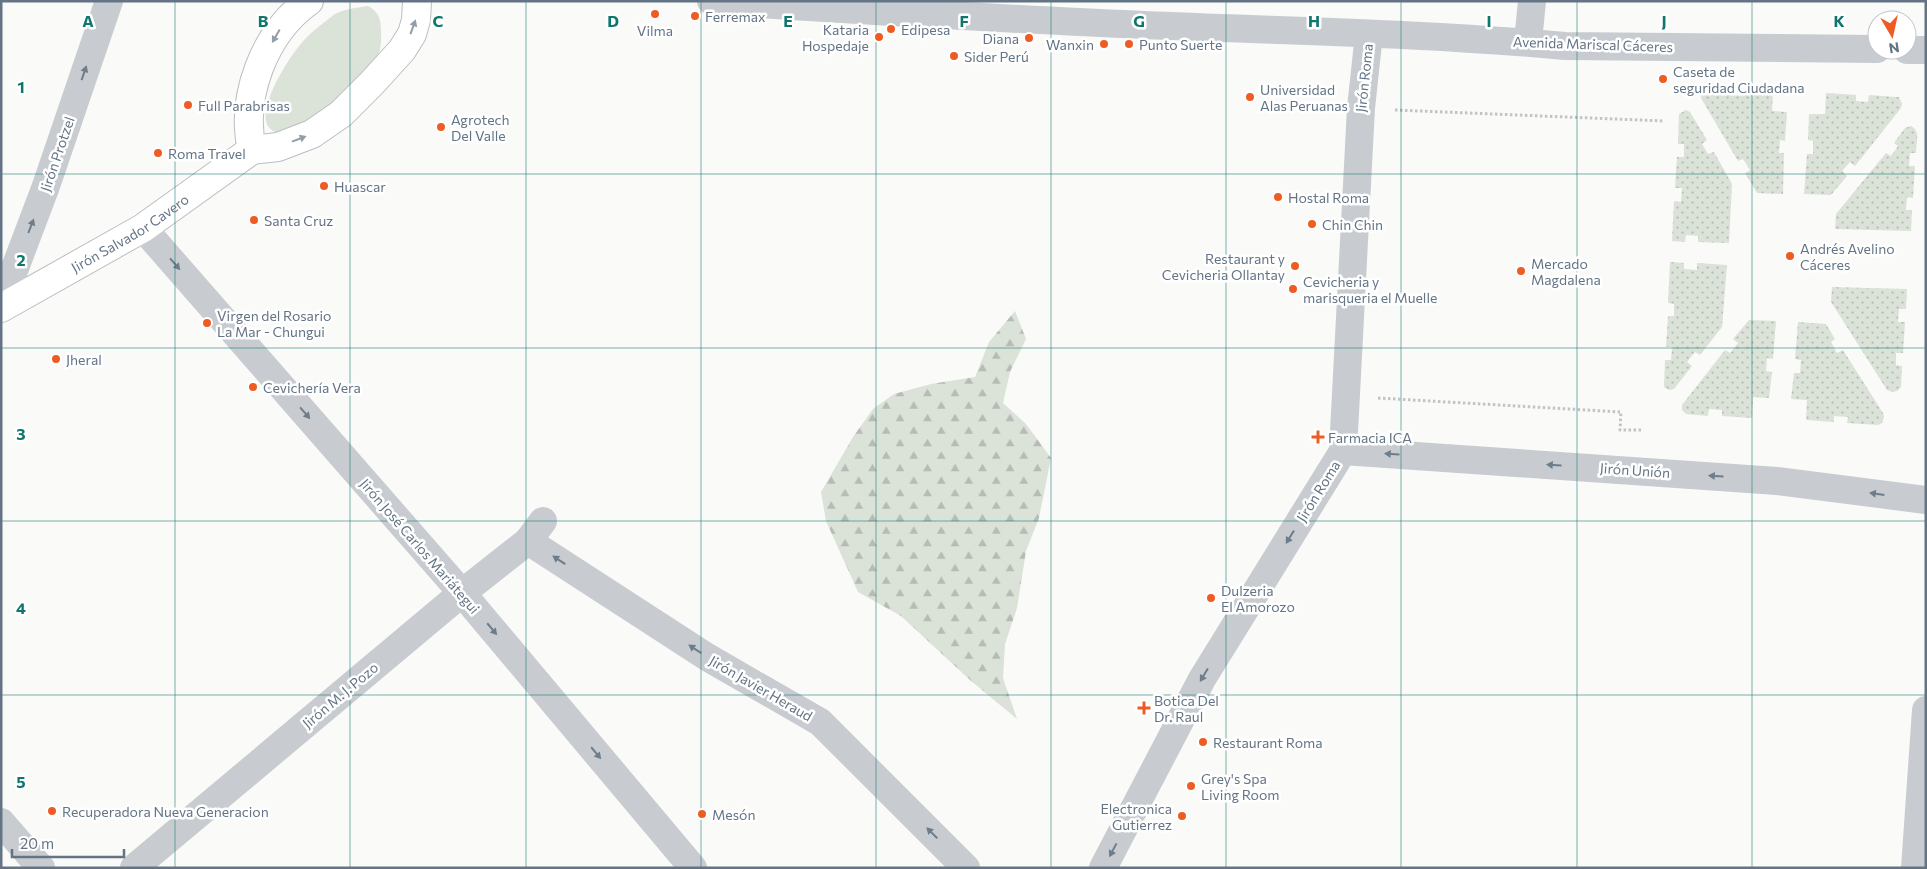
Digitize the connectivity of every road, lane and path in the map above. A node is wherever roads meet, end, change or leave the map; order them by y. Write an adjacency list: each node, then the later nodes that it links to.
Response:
1 (109, 1): 14 (street, Jirón Protzel, one-way to 1)
2 (309, 1): 12 (highway, one-way to 12)
3 (416, 1): 12 (highway, Jirón Salvador Cavero, one-way to 3)
4 (710, 1): 6 (street, Avenida Mariscal Cáceres)
5 (1532, 1): 8 (street)
6 (1074, 12): 7 (street, Avenida Mariscal Cáceres)
7 (1369, 34): 8 (street, Avenida Mariscal Cáceres); 10 (street, Jirón Roma)
8 (1528, 42): 9 (street, Avenida Mariscal Cáceres)
9 (1867, 49)
10 (1361, 108): 11 (path); 17 (street, Jirón Roma)
11 (1664, 121)
12 (252, 150): 13 (highway, Jirón Salvador Cavero)
13 (143, 228): 14 (highway, Jirón Salvador Cavero); 20 (street, Jirón José Carlos Mariátegui, one-way to 20)
14 (1, 306)
15 (1376, 398): 16 (path)
16 (1641, 430)
17 (1343, 451): 18 (street, Jirón Unión, one-way to 17); 27 (street, Jirón Roma, one-way to 27)
18 (1926, 500)
19 (535, 531): 20 (street, Jirón M. J. Pozo); 26 (street, Jirón Javier Heraud, one-way to 19)
20 (462, 594): 24 (street, Jirón M. J. Pozo); 25 (street, Jirón José Carlos Mariátegui, one-way to 25)
21 (1926, 710): 28 (street)
22 (1, 822): 23 (street)
23 (41, 868)
24 (134, 868)
25 (693, 868)
26 (966, 868)
27 (1103, 868)
28 (1915, 868)

